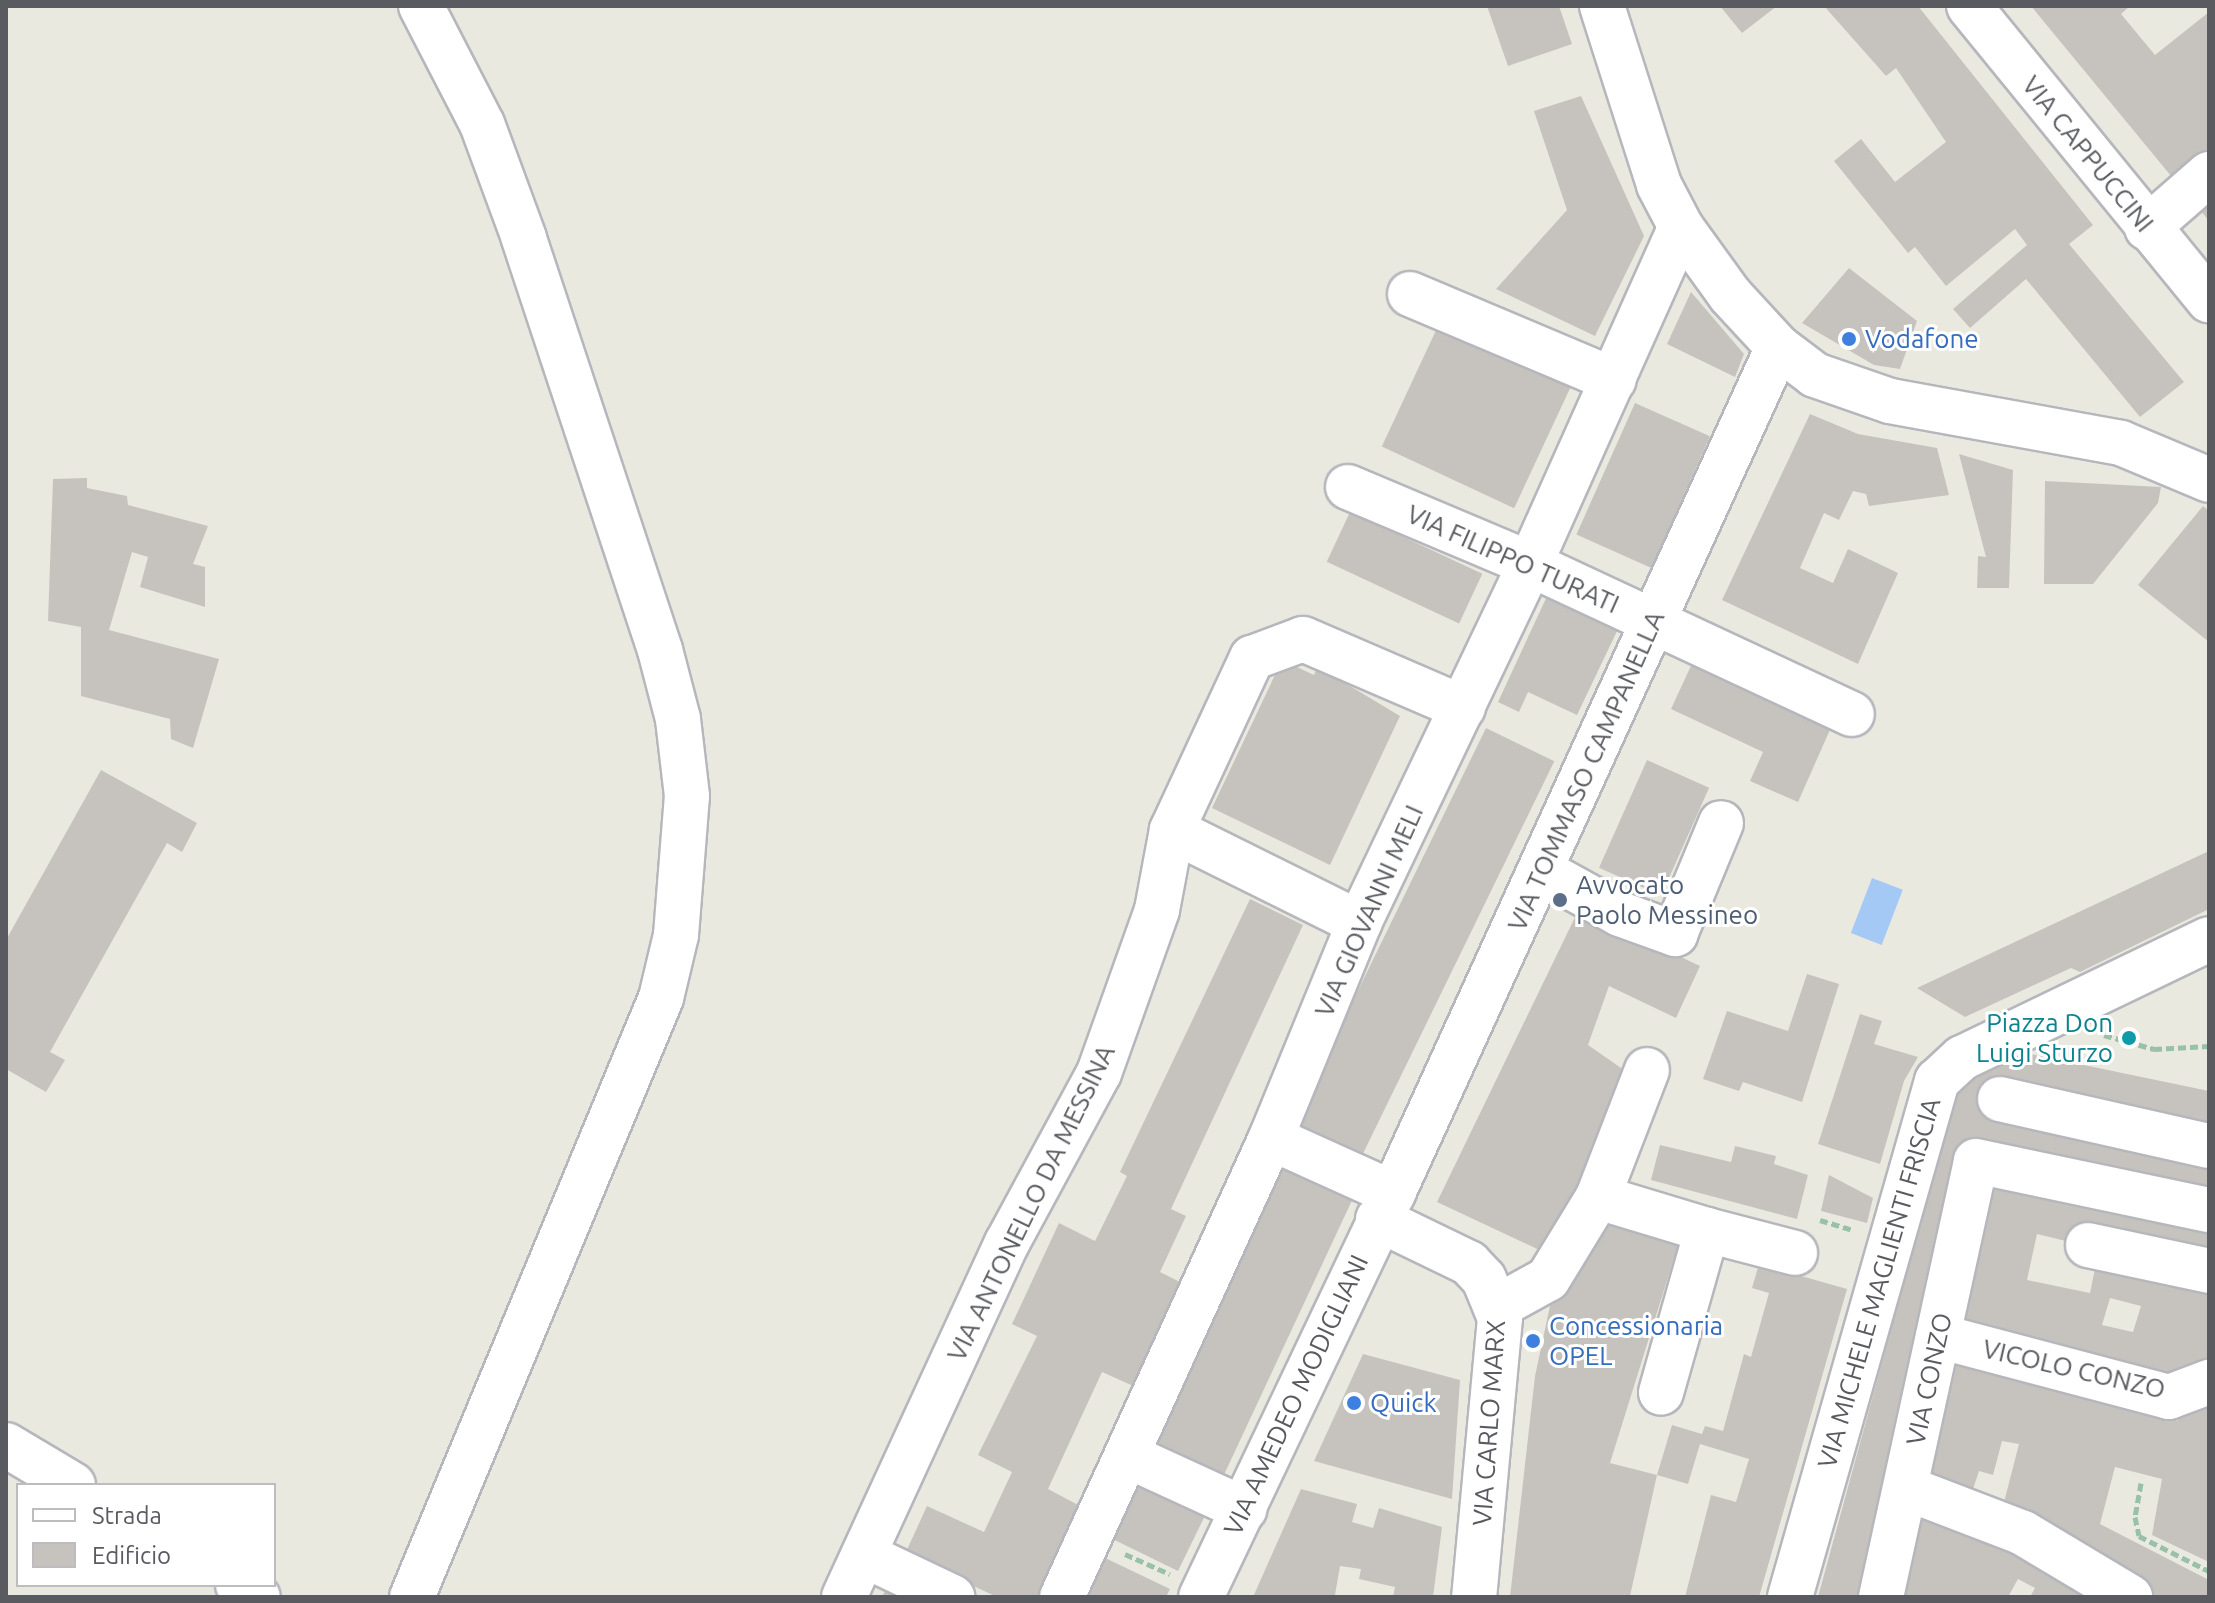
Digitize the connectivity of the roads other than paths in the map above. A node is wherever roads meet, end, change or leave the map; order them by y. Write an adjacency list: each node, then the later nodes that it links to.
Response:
1 (421, 6): 44 (street)
2 (1602, 6): 5 (street)
3 (1969, 6): 6 (street, VIA CAPPUCCINI)
4 (2209, 174): 6 (street)
5 (1681, 227): 9 (street); 10 (street, VIA GIOVANNI MELI)
6 (2147, 228): 8 (street, VIA CAPPUCCINI)
7 (1410, 294): 10 (street)
8 (2209, 300)
9 (1778, 347): 11 (street); 14 (street, VIA TOMMASO CAMPANELLA)
10 (1614, 380): 13 (street, VIA GIOVANNI MELI)
11 (2209, 480)
12 (1348, 487): 13 (street, VIA FILIPPO TURATI)
13 (1530, 564): 14 (street, VIA FILIPPO TURATI); 15 (street, VIA GIOVANNI MELI)
14 (1653, 621): 16 (street, VIA FILIPPO TURATI); 19 (street, VIA TOMMASO CAMPANELLA)
15 (1463, 708): 18 (street, VIA ANTONELLO DA MESSINA); 20 (street, VIA GIOVANNI MELI)
16 (1852, 714)
17 (1721, 823): 19 (street)
18 (1172, 830): 20 (street); 42 (street, VIA ANTONELLO DA MESSINA)
19 (1542, 871): 27 (street, VIA TOMMASO CAMPANELLA)
20 (1359, 923): 24 (street, VIA GIOVANNI MELI)
21 (2209, 939): 49 (street, VIA MICHELE MAGLIENTI FRISCIA)
22 (1647, 1070): 26 (street)
23 (2000, 1099): 25 (street)
24 (1271, 1138): 27 (street, VIA CARLO MARX); 38 (street, VIA GIOVANNI MELI)
25 (2209, 1146)
26 (1598, 1197): 29 (street); 33 (street)
27 (1385, 1206): 33 (street, VIA CARLO MARX); 41 (street, VIA AMEDEO MODIGLIANI)
28 (2209, 1210): 34 (street, VIA CONZO)
29 (1707, 1230): 31 (street); 36 (street)
30 (2088, 1245): 32 (street)
31 (1795, 1253)
32 (2209, 1271)
33 (1497, 1307): 48 (street, VIA CARLO MARX)
34 (1938, 1336): 35 (street, VICOLO CONZO); 40 (street, VIA CONZO)
35 (2209, 1382)
36 (1661, 1393)
37 (6, 1445): 39 (street)
38 (1128, 1456): 41 (street); 47 (street, VIA GIOVANNI MELI)
39 (70, 1483)
40 (1906, 1488): 50 (street, VIA CONZO); 51 (street)
41 (1244, 1509): 43 (street, VIA AMEDEO MODIGLIANI)
42 (864, 1555): 45 (street, VIA ANTONELLO DA MESSINA); 46 (street)
43 (1203, 1593)
44 (412, 1597)
45 (844, 1597)
46 (952, 1597)
47 (1062, 1597)
48 (1474, 1597)
49 (1790, 1597)
50 (1881, 1597)
51 (2130, 1597)

